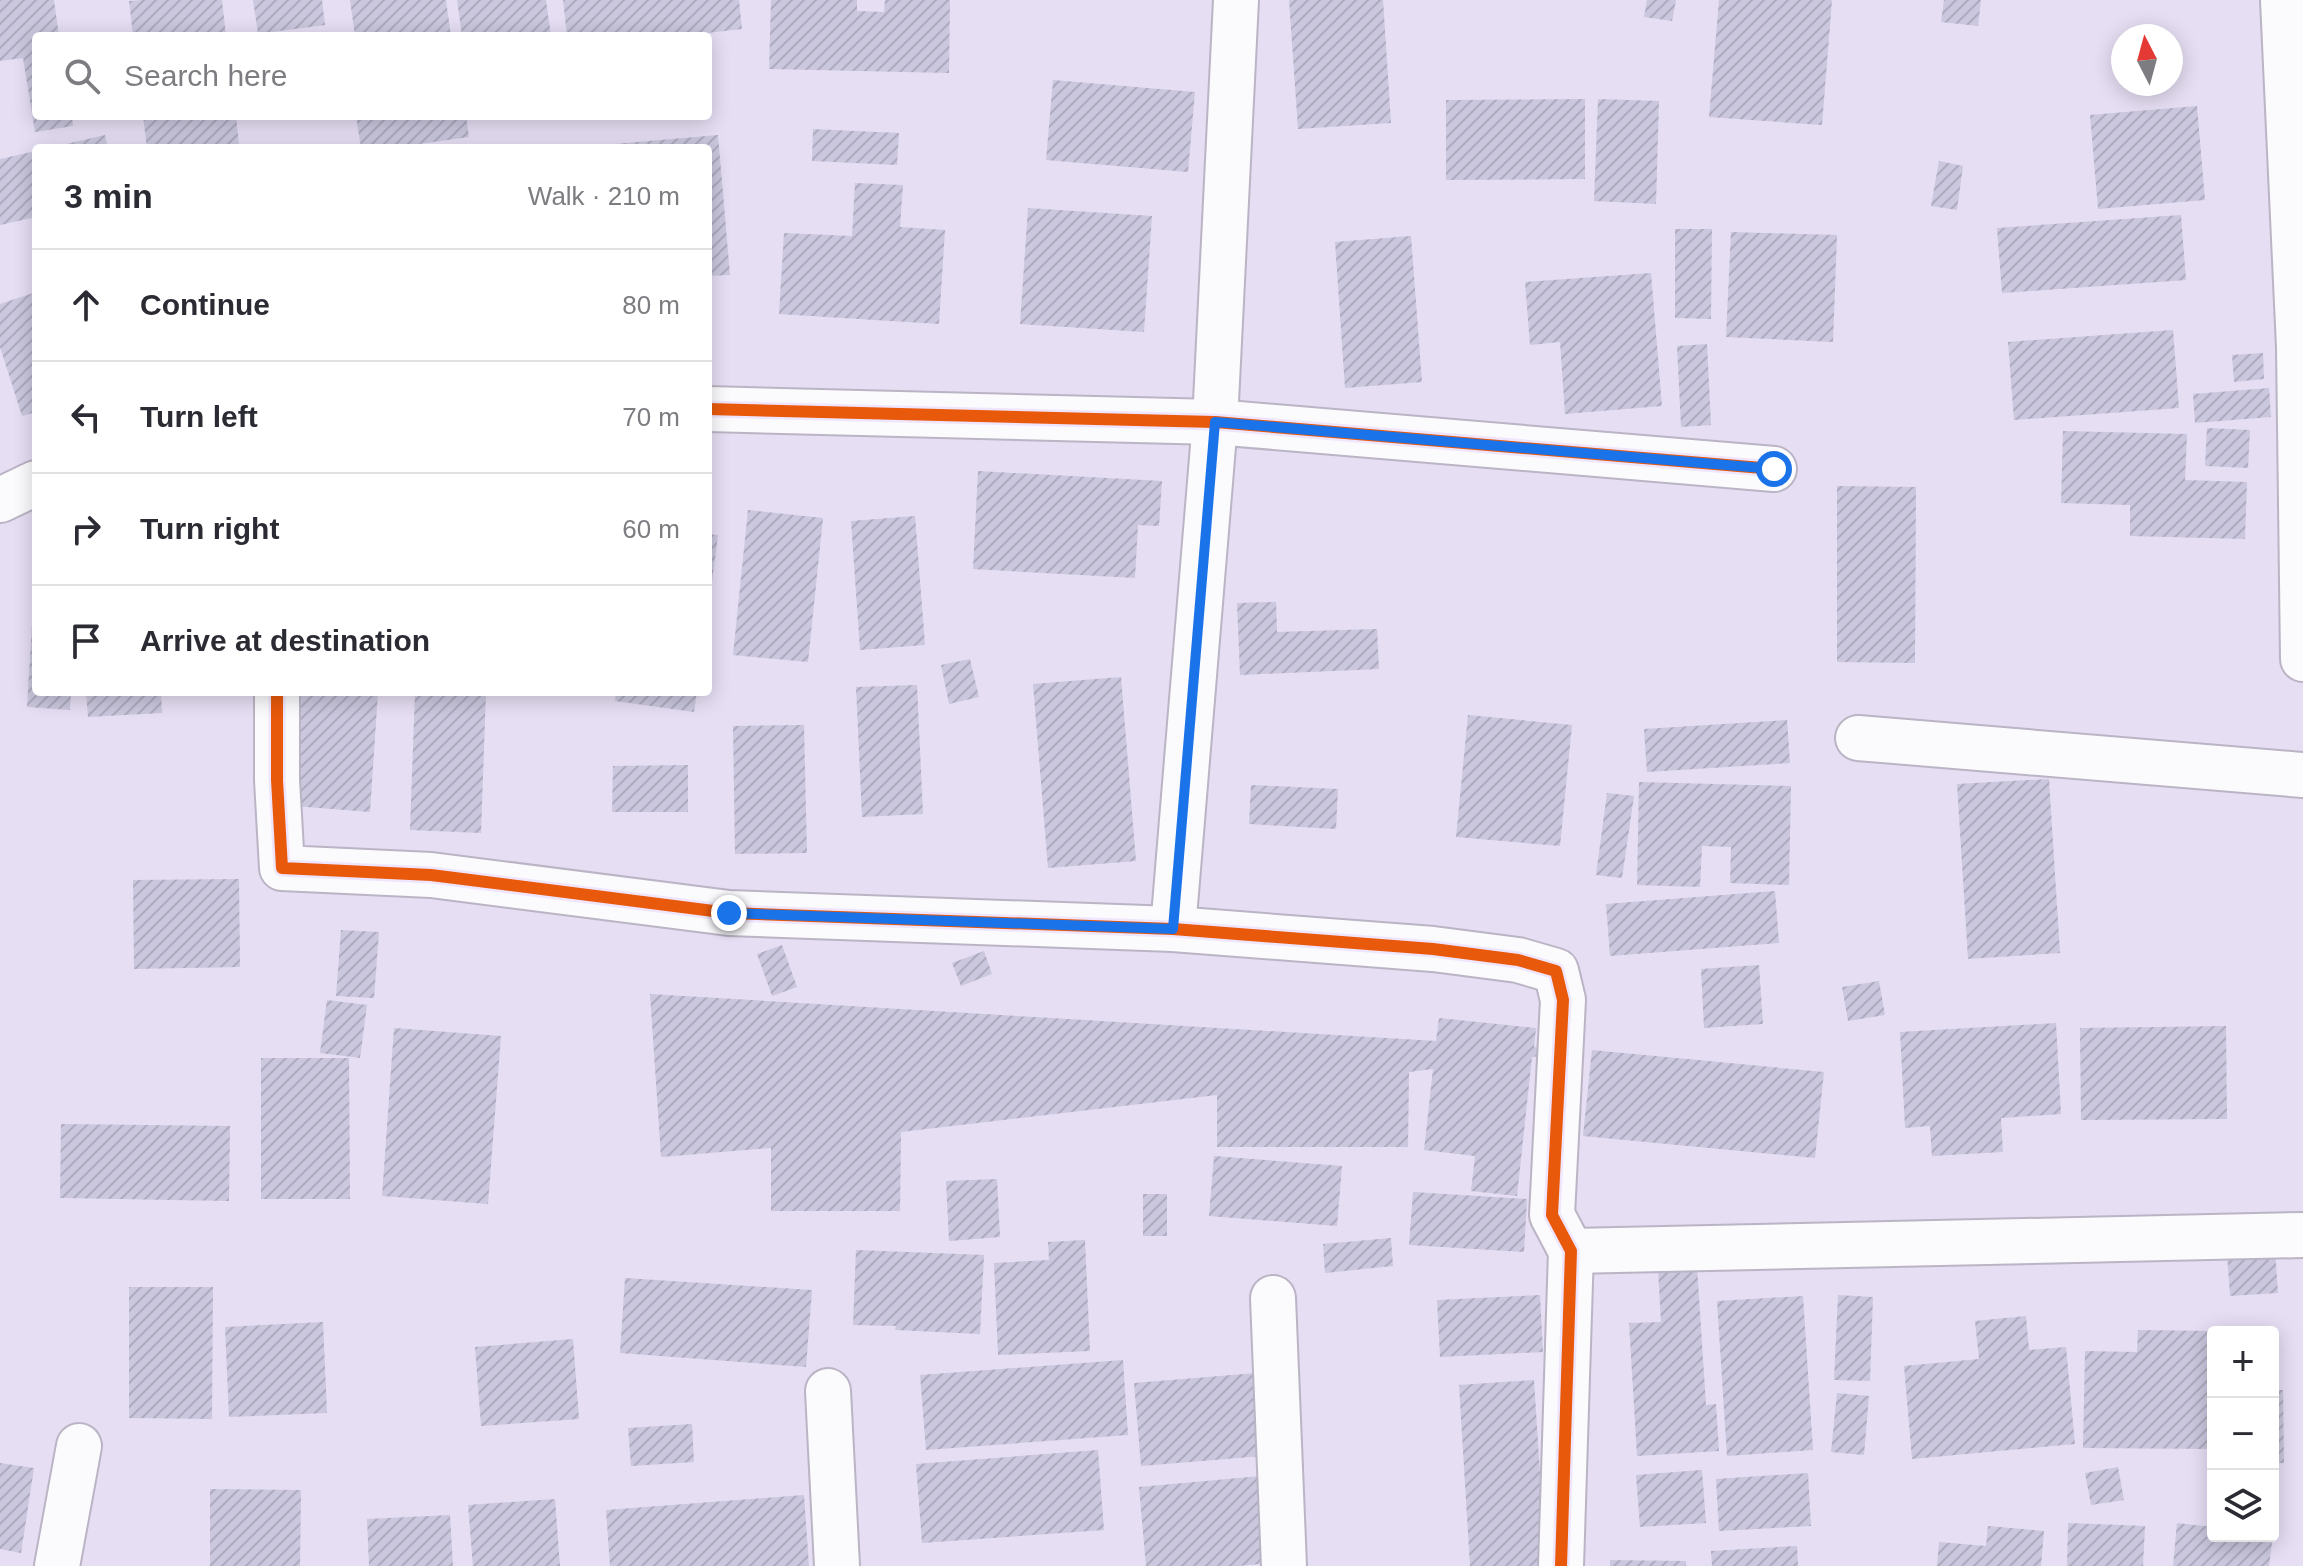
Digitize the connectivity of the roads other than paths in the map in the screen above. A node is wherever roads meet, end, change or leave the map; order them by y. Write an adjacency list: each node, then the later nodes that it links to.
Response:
1 (1236, 0): 4 (street)
2 (2283, 0): 8 (street)
3 (712, 409): 4 (street)
4 (1215, 422): 5 (street); 12 (street)
5 (1774, 469)
6 (32, 485): 7 (street)
7 (0, 500)
8 (2303, 659)
9 (277, 696): 12 (street)
10 (1858, 738): 11 (street)
11 (2303, 775)
12 (1173, 929): 14 (street)
13 (2303, 1235): 14 (street)
14 (1571, 1251): 21 (street)
15 (1273, 1298): 20 (street)
16 (828, 1391): 19 (street)
17 (79, 1446): 18 (street)
18 (57, 1566)
19 (837, 1566)
20 (1284, 1566)
21 (1561, 1566)

